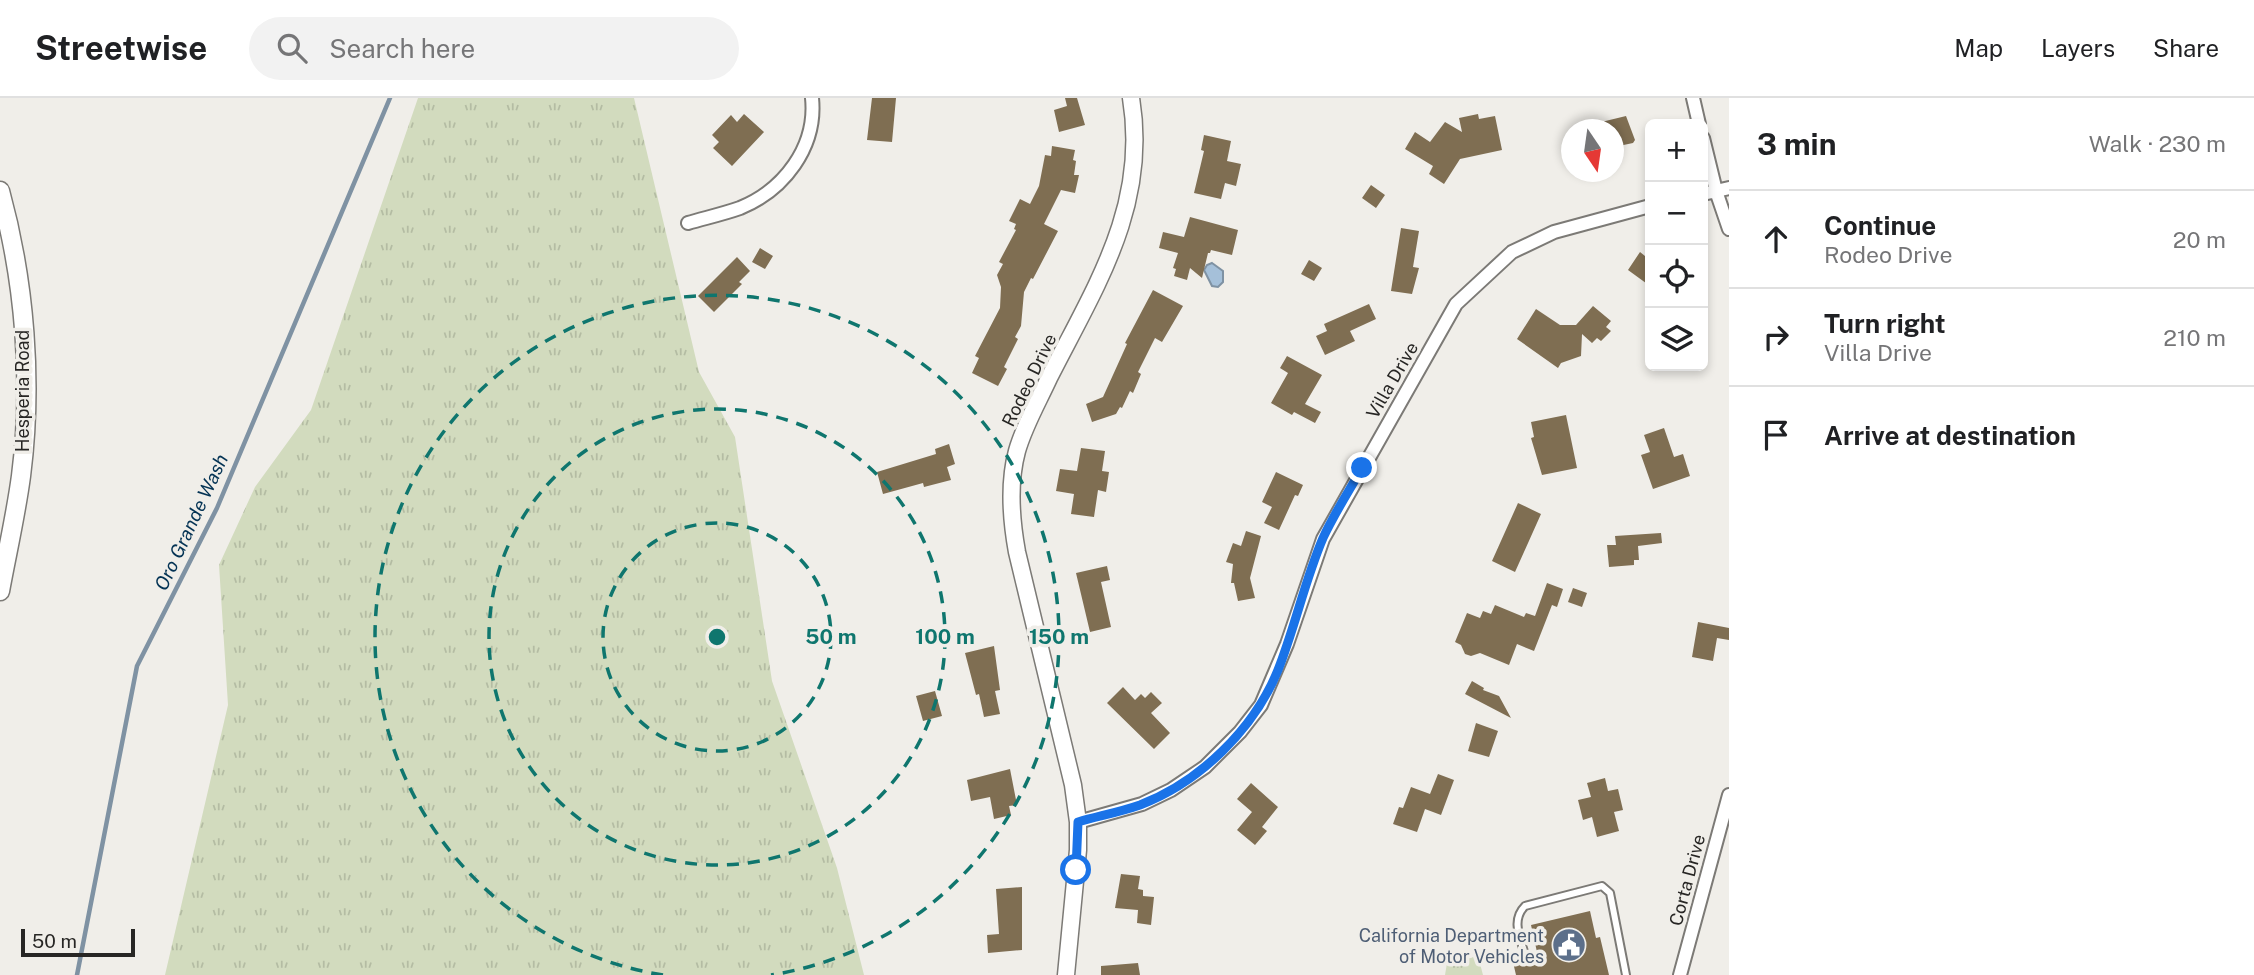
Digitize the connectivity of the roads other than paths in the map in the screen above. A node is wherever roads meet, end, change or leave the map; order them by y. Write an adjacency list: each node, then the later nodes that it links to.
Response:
1 (812, 98): 9 (street)
2 (1131, 98): 13 (street, Rodeo Drive)
3 (1693, 98): 4 (street)
4 (1698, 119)
5 (1729, 188): 7 (street)
6 (0, 191): 11 (main road, Hesperia Road)
7 (1709, 193): 10 (street)
8 (1645, 207): 13 (street, Villa Drive)
9 (688, 223)
10 (1729, 229)
11 (0, 591)
12 (1729, 795): 14 (street, Corta Drive)
13 (1078, 822): 16 (street, Rodeo Drive)
14 (1724, 826): 18 (street, Corta Drive)
15 (1525, 955): 17 (lane)
16 (1066, 975)
17 (1626, 975)
18 (1680, 975)

